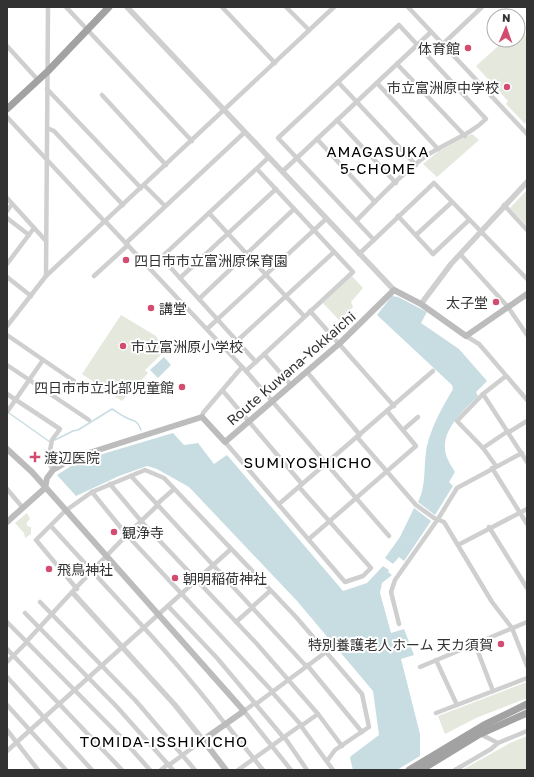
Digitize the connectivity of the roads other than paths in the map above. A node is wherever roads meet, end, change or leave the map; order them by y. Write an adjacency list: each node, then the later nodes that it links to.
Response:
1 (48, 7): 18 (street)
2 (66, 7): 10 (street)
3 (109, 7): 10 (highway)
4 (127, 7): 26 (street)
5 (222, 7): 16 (street)
6 (286, 7): 11 (street)
7 (334, 7): 11 (street)
8 (408, 7): 12 (street)
9 (482, 7): 13 (street)
10 (87, 30): 18 (highway); 34 (street)
11 (309, 30): 16 (street)
12 (431, 32): 13 (street); 14 (street)
13 (443, 44): 31 (street)
14 (418, 45): 17 (street); 20 (street); 32 (street)
15 (7, 46): 19 (street)
16 (275, 63): 26 (street)
17 (398, 64): 21 (street); 32 (street)
18 (48, 71): 19 (highway); 22 (street)
19 (38, 80): 25 (highway)
20 (338, 82): 24 (street); 37 (street)
21 (377, 83): 24 (street); 35 (street)
22 (47, 88): 29 (street); 45 (street)
23 (102, 95): 39 (street)
24 (357, 102): 28 (street); 40 (street)
25 (7, 109)
26 (225, 110): 30 (street); 34 (street)
27 (7, 117): 38 (street)
28 (337, 120): 33 (street); 44 (street)
29 (47, 128): 38 (street); 51 (street)
30 (244, 132): 36 (street); 53 (street)
31 (527, 134)
32 (465, 136): 35 (street)
33 (317, 139): 37 (street); 48 (street)
34 (192, 141): 39 (street)
35 (438, 149): 40 (street)
36 (269, 157): 41 (street); 42 (street)
37 (297, 158): 42 (street); 62 (street)
38 (46, 159): 61 (street); 71 (street)
39 (166, 165): 45 (street)
40 (416, 165): 44 (street)
41 (257, 169): 46 (street); 56 (street)
42 (283, 171): 59 (street)
43 (527, 182): 52 (street)
44 (396, 183): 48 (street)
45 (143, 186): 51 (street); 53 (street)
46 (276, 189): 54 (street); 67 (street)
47 (7, 198): 50 (street)
48 (376, 202): 62 (street)
49 (452, 202): 57 (street); 60 (street); 69 (street)
50 (12, 204): 55 (street); 63 (street)
51 (123, 204): 61 (street)
52 (504, 205): 65 (street); 66 (street)
53 (165, 206): 72 (street)
54 (294, 209): 64 (street); 74 (street)
55 (7, 211)
56 (209, 213): 67 (street); 77 (street)
57 (398, 216): 69 (street); 70 (street)
58 (7, 218): 68 (street)
59 (326, 219): 64 (street); 75 (street)
60 (469, 220): 66 (street); 69 (street)
61 (105, 221): 72 (street); 81 (street)
62 (356, 221): 70 (street)
63 (34, 228): 68 (street); 71 (street)
64 (314, 230): 73 (street); 80 (street)
65 (527, 230)
66 (481, 231): 76 (street); 85 (street)
67 (228, 234): 74 (street); 84 (street)
68 (29, 235): 78 (street)
69 (416, 235)
70 (374, 240): 75 (street)
71 (46, 241): 81 (street)
72 (127, 244): 79 (street); 82 (street)
73 (334, 252): 89 (street); 93 (street)
74 (246, 254): 80 (street); 90 (street)
75 (359, 254): 86 (street)
76 (460, 254): 91 (street); 92 (street)
77 (161, 257): 79 (street); 84 (street)
78 (7, 264)
79 (150, 268): 97 (street)
80 (266, 275): 89 (street); 95 (street)
81 (46, 276): 88 (street)
82 (94, 276)
83 (7, 278): 88 (street)
84 (180, 278): 90 (street)
85 (527, 279)
86 (394, 290): 91 (main road); 102 (main road, Route Kuwana-Yokkaichi)
87 (527, 294): 92 (main road)
88 (31, 296): 96 (street)
89 (286, 296): 94 (street); 101 (street)
90 (199, 298): 95 (street)
91 (421, 304): 100 (main road)
92 (508, 307): 99 (street); 100 (main road)
93 (310, 311): 94 (street); 102 (street)
94 (304, 316): 103 (street)
95 (218, 320): 97 (street); 101 (street)
96 (7, 326)
97 (207, 330): 107 (street)
98 (7, 335): 104 (street)
99 (527, 335)
100 (466, 336): 110 (street)
101 (237, 341): 105 (street)
102 (340, 343): 109 (main road, Route Kuwana-Yokkaichi); 120 (street)
103 (264, 354): 105 (street); 113 (street)
104 (43, 360): 111 (street); 112 (street)
105 (256, 362): 107 (street)
106 (7, 365): 111 (street)
107 (244, 369): 114 (street); 119 (street)
108 (433, 371): 120 (street)
109 (306, 372): 113 (main road, Route Kuwana-Yokkaichi); 130 (street)
110 (506, 376): 116 (street); 118 (street)
111 (29, 380): 117 (street); 125 (street)
112 (74, 381)
113 (291, 386): 119 (main road, Route Kuwana-Yokkaichi)
114 (223, 391): 123 (street); 127 (street)
115 (7, 394): 117 (street)
116 (483, 394): 129 (street); 132 (street)
117 (16, 400): 121 (street); 138 (street)
118 (527, 400)
119 (273, 402): 127 (main road, Route Kuwana-Yokkaichi); 136 (street)
120 (394, 406): 122 (street)
121 (8, 411)
122 (388, 411): 128 (street); 130 (street)
123 (202, 417): 131 (main road, Route Kuwana-Yokkaichi); 138 (main road)
124 (418, 417): 128 (street)
125 (89, 420)
126 (527, 421): 129 (street)
127 (248, 422): 131 (main road, Route Kuwana-Yokkaichi); 142 (street)
128 (403, 430): 139 (street)
129 (509, 431): 132 (street); 134 (street)
130 (359, 436): 136 (street); 139 (street)
131 (225, 442): 149 (street)
132 (483, 448): 137 (street)
133 (7, 449): 144 (main road)
134 (524, 453): 135 (street); 137 (street)
135 (527, 462)
136 (326, 464): 142 (street); 147 (street)
137 (494, 467): 153 (street); 154 (street)
138 (53, 470): 144 (main road)
139 (387, 471): 147 (street); 154 (street)
140 (131, 476): 141 (street); 145 (street); 148 (street)
141 (110, 484): 146 (street); 155 (street)
142 (301, 485): 149 (street); 156 (street)
143 (7, 489): 150 (street)
144 (47, 489): 150 (main road); 152 (main road)
145 (174, 489): 148 (street); 165 (street)
146 (92, 492): 152 (street); 161 (street)
147 (356, 498): 156 (street); 162 (street)
148 (157, 504): 155 (street); 167 (street)
149 (279, 504): 163 (street)
150 (23, 508): 157 (main road)
151 (527, 509): 153 (street)
152 (65, 510): 159 (street); 166 (main road)
153 (520, 512): 158 (street); 160 (street)
154 (436, 518): 164 (street); 183 (street)
155 (141, 521): 161 (street); 169 (street)
156 (329, 521): 163 (street); 163 (street)
157 (7, 522)
158 (527, 524)
159 (51, 526): 168 (street); 171 (street)
160 (489, 527): 164 (street); 170 (street)
161 (126, 534): 166 (street); 173 (street)
162 (389, 536)
163 (309, 538)
164 (458, 544): 186 (street)
165 (231, 549): 167 (street); 172 (street)
166 (106, 558): 168 (street); 179 (main road)
167 (213, 565): 169 (street); 176 (street)
168 (92, 572): 171 (street); 185 (street)
169 (196, 582): 173 (street); 181 (street)
170 (527, 588)
171 (75, 590): 178 (street); 189 (street)
172 (270, 591): 176 (street); 191 (street)
173 (182, 594): 175 (street); 204 (street)
174 (40, 602): 178 (street)
175 (168, 606): 179 (street); 207 (street)
176 (252, 607): 181 (street); 196 (street)
177 (25, 613): 184 (street)
178 (52, 613): 184 (street); 195 (street)
179 (159, 614): 185 (street); 211 (main road)
180 (7, 622): 187 (street)
181 (236, 622): 202 (street)
182 (527, 622): 186 (street)
183 (399, 624)
184 (39, 628): 187 (street); 200 (street)
185 (144, 628): 189 (street); 216 (street)
186 (512, 628): 188 (street); 197 (street)
187 (27, 641): 192 (street); 203 (street)
188 (475, 644): 193 (street); 205 (street)
189 (122, 646): 195 (street); 224 (street)
190 (7, 649): 192 (street)
191 (326, 652): 196 (street); 221 (street)
192 (14, 655): 194 (street); 206 (street)
193 (436, 660): 198 (street); 209 (street)
194 (7, 662)
195 (102, 664): 200 (street); 230 (street)
196 (307, 665): 202 (street); 221 (street)
197 (527, 666)
198 (420, 667)
199 (7, 677): 215 (street)
200 (87, 677): 203 (street); 234 (street)
201 (527, 678): 205 (street)
202 (288, 679): 204 (street); 214 (street)
203 (73, 690): 206 (street); 239 (street)
204 (272, 691): 207 (street); 217 (street)
205 (492, 691): 209 (street)
206 (59, 703): 215 (street); 238 (street)
207 (255, 703): 211 (street); 223 (street)
208 (527, 704): 231 (highway)
209 (457, 705): 212 (street)
210 (8, 709): 218 (street)
211 (244, 711): 216 (main road); 227 (street)
212 (436, 713)
213 (527, 713): 222 (highway)
214 (318, 714): 217 (street); 228 (street)
215 (45, 716): 218 (street); 237 (street)
216 (226, 724): 224 (main road); 232 (street)
217 (301, 725): 223 (street); 233 (street)
218 (30, 729): 225 (street); 236 (street)
219 (7, 730): 225 (street)
220 (527, 731): 226 (street)
221 (362, 732): 228 (street)
222 (480, 734): 226 (street); 231 (highway)
223 (284, 738): 227 (street); 247 (street)
224 (203, 740): 230 (street); 243 (main road)
225 (17, 741): 229 (street); 235 (street)
226 (498, 743): 251 (street)
227 (274, 746): 232 (street); 246 (street)
228 (342, 746): 233 (street)
229 (7, 751)
230 (182, 755): 234 (street); 242 (street)
231 (435, 758): 249 (highway); 250 (highway)
232 (255, 759): 244 (street); 245 (street)
233 (327, 761): 248 (street)
234 (168, 765): 240 (street); 241 (street)
235 (38, 770)
236 (66, 770)
237 (92, 770)
238 (122, 770)
239 (150, 770)
240 (161, 770)
241 (173, 770)
242 (195, 770)
243 (226, 770)
244 (238, 770)
245 (263, 770)
246 (291, 770)
247 (308, 770)
248 (333, 770)
249 (409, 770)
250 (421, 770)
251 (455, 770)

